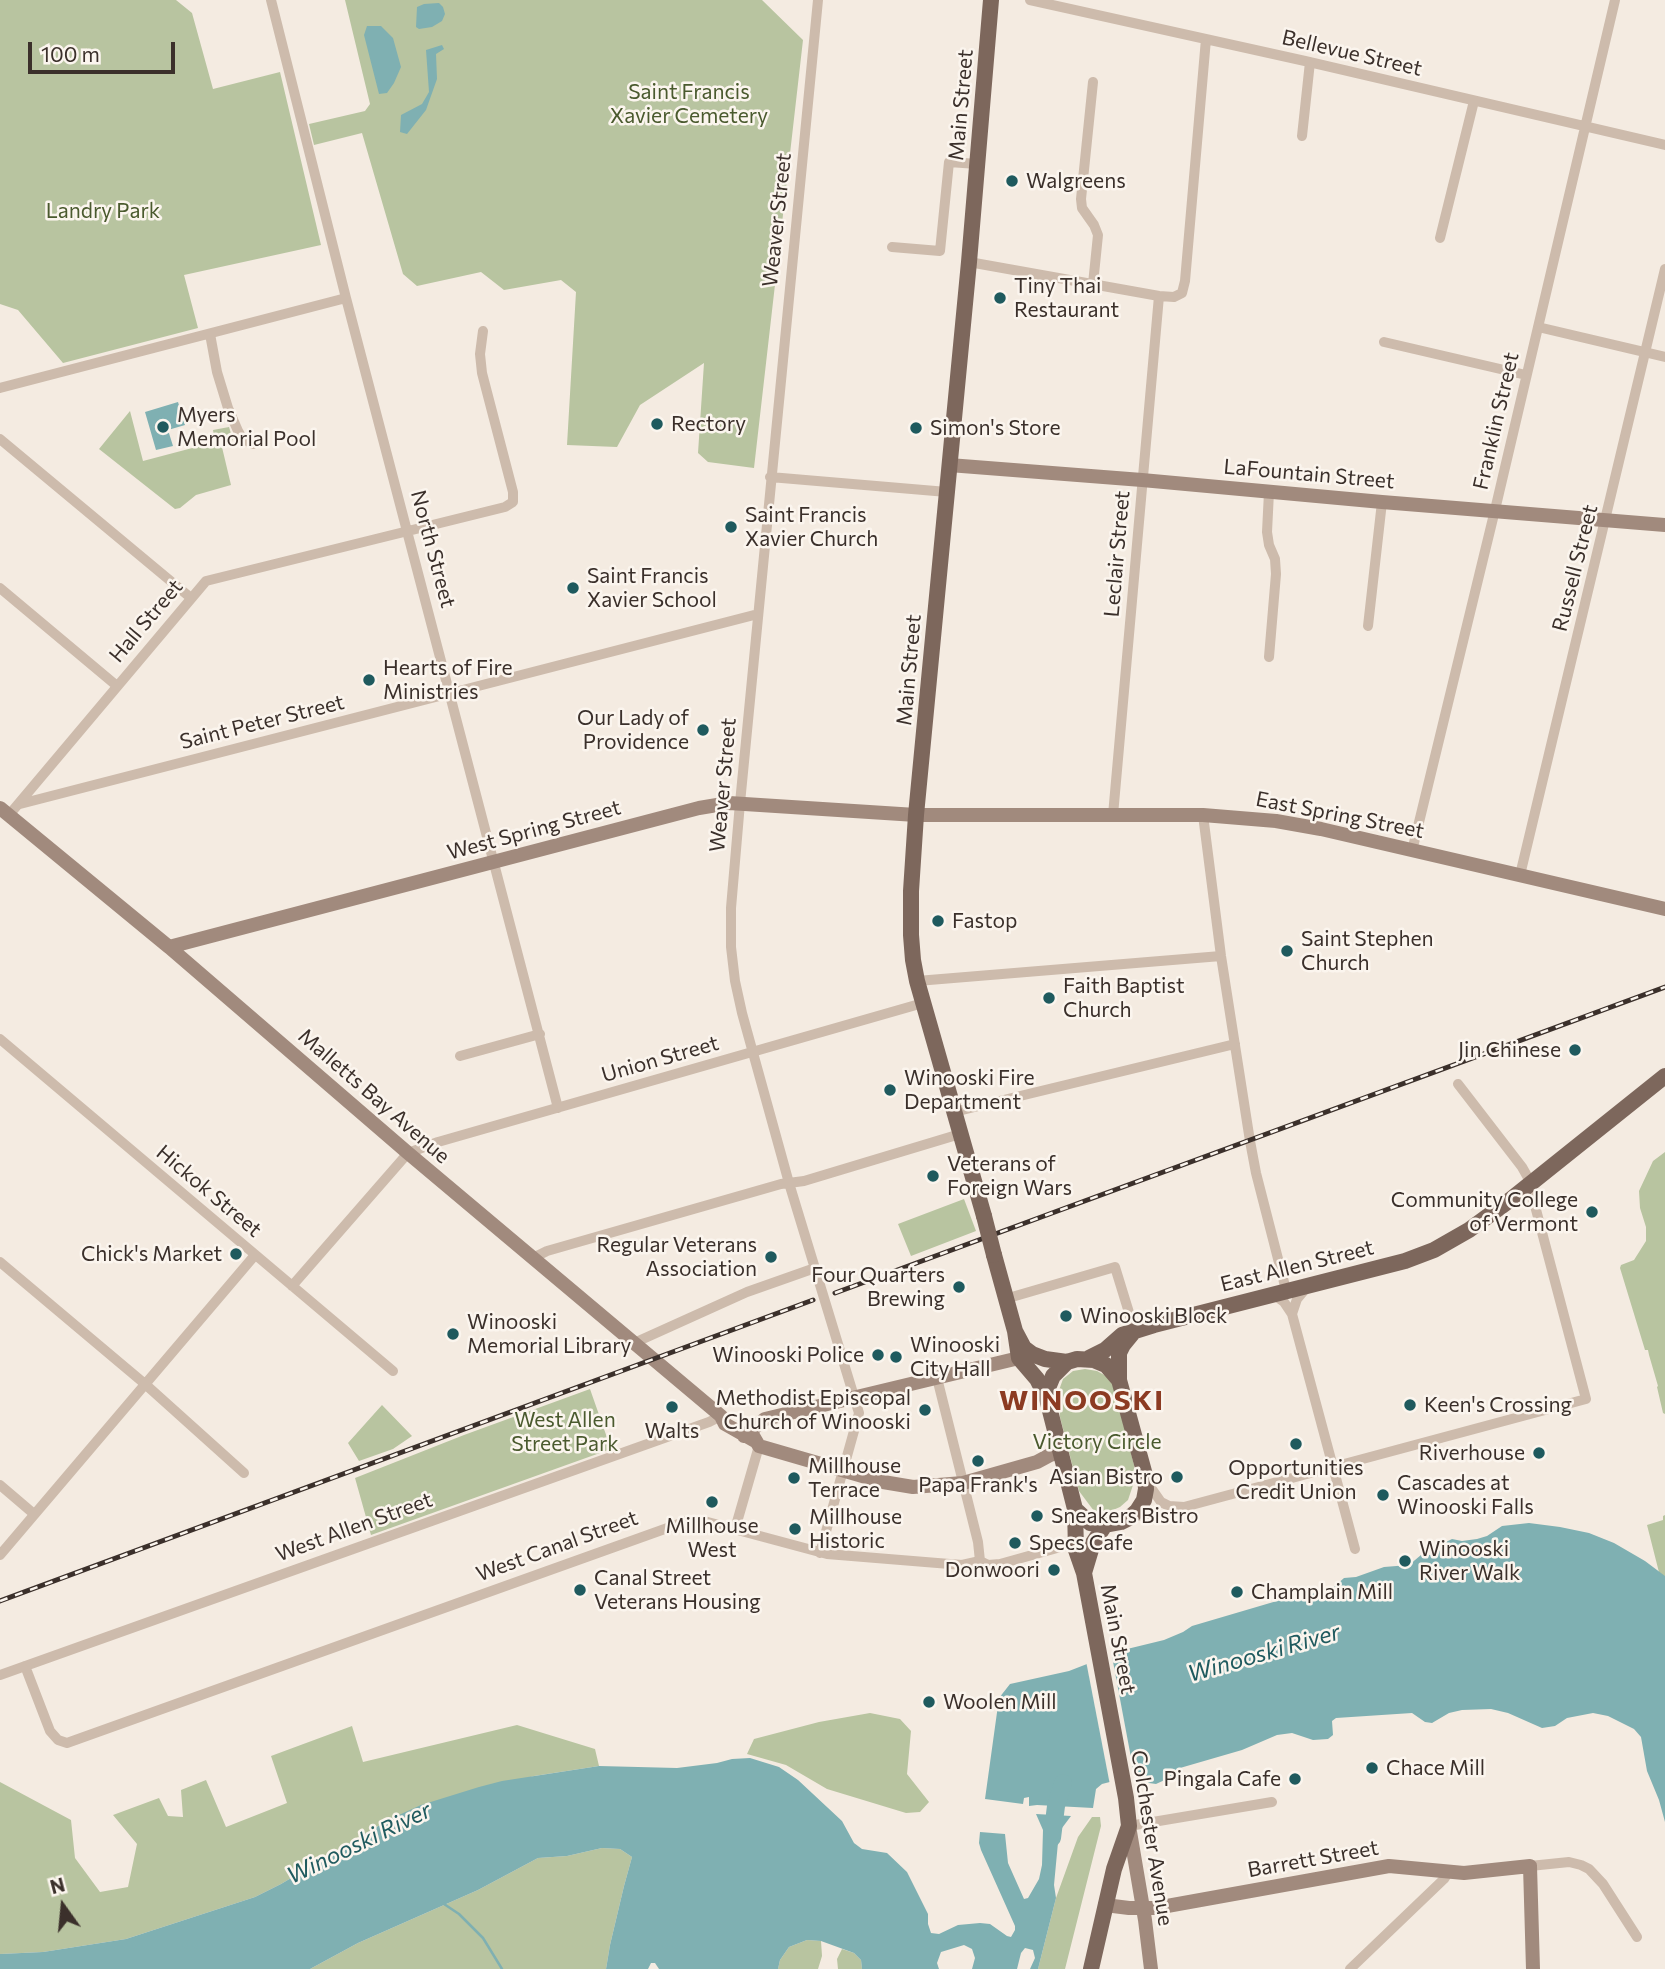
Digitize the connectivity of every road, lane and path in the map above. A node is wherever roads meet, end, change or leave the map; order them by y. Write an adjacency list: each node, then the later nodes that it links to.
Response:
1 (271, 0): 20 (street, North Street)
2 (818, 0): 32 (street, Weaver Street)
3 (991, 0): 13 (main road, Main Street)
4 (1030, 0): 6 (street, Bellevue Street)
5 (1615, 0): 10 (street, Franklin Street)
6 (1206, 39): 7 (street, Bellevue Street); 19 (street)
7 (1310, 62): 9 (street, Bellevue Street); 11 (street)
8 (1093, 82): 18 (street)
9 (1474, 100): 10 (street, Bellevue Street); 14 (street)
10 (1584, 126): 12 (street, Bellevue Street); 21 (street, Franklin Street)
11 (1303, 136)
12 (1665, 145)
13 (977, 164): 15 (street); 16 (main road, Main Street)
14 (1440, 238)
15 (892, 247)
16 (969, 262): 18 (street); 31 (main road, Main Street)
17 (1665, 269): 25 (street, Russell Street)
18 (1093, 284): 19 (street)
19 (1159, 296): 33 (street, Leclair Street)
20 (346, 298): 23 (street); 40 (street, North Street)
21 (1538, 327): 25 (street); 27 (street, Franklin Street)
22 (483, 331): 40 (street, Hall Street)
23 (210, 334): 28 (street); 30 (street)
24 (1384, 342): 27 (street)
25 (1645, 353): 26 (street); 38 (street, Russell Street)
26 (1665, 357)
27 (1526, 375): 37 (street, Franklin Street)
28 (0, 388)
29 (0, 439): 42 (street)
30 (253, 444)
31 (949, 465): 33 (street, LaFountain Street); 34 (main road, Main Street)
32 (770, 477): 34 (street); 43 (street, Weaver Street)
33 (1142, 480): 35 (street, LaFountain Street); 51 (street, Leclair Street)
34 (947, 492): 50 (main road, Main Street)
35 (1269, 492): 36 (street, LaFountain Street); 45 (street)
36 (1382, 502): 37 (street, LaFountain Street); 44 (street)
37 (1495, 510): 38 (street, LaFountain Street); 53 (street, Franklin Street)
38 (1606, 520): 39 (street, LaFountain Street); 55 (street, Russell Street)
39 (1665, 525)
40 (408, 530): 42 (street, Hall Street); 47 (street, North Street)
41 (0, 588): 46 (street)
42 (191, 598): 46 (street, Hall Street)
43 (758, 614): 47 (street, Saint Peter Street); 48 (street, Weaver Street)
44 (1368, 626)
45 (1269, 657)
46 (117, 685): 49 (street, Hall Street)
47 (451, 693): 49 (street, Saint Peter Street); 54 (street, North Street)
48 (740, 803): 50 (street, West Spring Street); 54 (street, West Spring Street); 64 (street, Weaver Street)
49 (6, 809): 57 (street, Malletts Bay Avenue)
50 (916, 815): 51 (street, East Spring Street); 59 (main road, Main Street)
51 (1113, 815): 52 (street, East Spring Street)
52 (1203, 816): 53 (street, East Spring Street); 58 (street)
53 (1412, 851): 55 (street, East Spring Street)
54 (495, 862): 57 (street, West Spring Street); 61 (street, North Street)
55 (1520, 875): 56 (street, East Spring Street)
56 (1665, 909)
57 (169, 947): 71 (street, Malletts Bay Avenue)
58 (1221, 956): 59 (street); 63 (street)
59 (917, 981): 60 (main road, Main Street)
60 (923, 1003): 64 (street, Union Street); 69 (main road, Main Street)
61 (540, 1034): 65 (street); 68 (street, North Street)
62 (0, 1039): 74 (street, Hickok Street)
63 (1235, 1044): 69 (street); 80 (street)
64 (753, 1052): 68 (street, Union Street); 72 (street, Weaver Street)
65 (460, 1056)
66 (1665, 1076): 73 (main road, East Allen Street)
67 (1458, 1084): 73 (street)
68 (558, 1108): 71 (street, Union Street)
69 (954, 1112): 70 (main road, Main Street)
70 (960, 1134): 72 (street); 81 (main road, Main Street, bridge)
71 (408, 1153): 75 (street, Malletts Bay Avenue); 79 (street)
72 (789, 1183): 75 (street); 77 (street, Weaver Street)
73 (1529, 1185): 78 (main road, East Allen Street); 98 (street)
74 (255, 1255): 79 (street, Hickok Street); 92 (street)
75 (533, 1258): 85 (street, Malletts Bay Avenue)
76 (0, 1262): 92 (street)
77 (815, 1268): 85 (street); 93 (street, Weaver Street)
78 (1308, 1285): 80 (main road, East Allen Street); 82 (street)
79 (292, 1286): 89 (street, Hickok Street)
80 (1280, 1292): 82 (street); 84 (main road, East Allen Street)
81 (1005, 1299): 83 (main road, Main Street); 84 (street)
82 (1292, 1314): 98 (street)
83 (1015, 1331): 86 (main road, Main Street); 88 (main road, Main Street)
84 (1135, 1332): 87 (main road, East Allen Street); 91 (main road)
85 (634, 1343): 95 (street, Malletts Bay Avenue)
86 (1019, 1358): 90 (street); 94 (main road, Main Street)
87 (1089, 1358): 88 (main road, Main Street); 91 (main road)
88 (1066, 1362): 94 (main road)
89 (393, 1371)
90 (937, 1378): 93 (street); 102 (street)
91 (1119, 1380): 101 (main road)
92 (145, 1384): 100 (street); 106 (street)
93 (854, 1398): 96 (street); 99 (street, Weaver Street)
94 (1047, 1399): 97 (main road, Main Street)
95 (721, 1416): 96 (street, Malletts Bay Avenue); 116 (street, West Allen Street)
96 (752, 1438): 99 (street, Malletts Bay Avenue); 109 (street)
97 (1056, 1454): 102 (street, Malletts Bay Avenue); 105 (main road, Main Street)
98 (1333, 1467): 104 (street); 111 (street)
99 (843, 1471): 102 (street, Malletts Bay Avenue); 112 (street, Weaver Street)
100 (244, 1473)
101 (1146, 1481): 104 (street); 107 (main road)
102 (962, 1483): 114 (street)
103 (0, 1485): 106 (street)
104 (1184, 1507): 107 (street)
105 (1075, 1509): 108 (main road); 110 (main road, Main Street)
106 (34, 1514): 113 (street)
107 (1133, 1515): 108 (main road)
108 (1105, 1525): 115 (main road, Main Street)
109 (735, 1529): 112 (street, West Canal Street); 116 (street, West Canal Street)
110 (1075, 1544): 114 (street, West Canal Street); 115 (main road, Main Street)
111 (1355, 1549)
112 (820, 1553): 114 (street, West Canal Street)
113 (0, 1555)
114 (980, 1561)
115 (1084, 1573): 118 (main road, Main Street)
116 (24, 1666): 117 (street, West Allen Street)
117 (0, 1675)
118 (1110, 1714): 120 (main road, Colchester Avenue)
119 (1272, 1802): 120 (street)
120 (1129, 1826): 123 (main road); 124 (street, Colchester Avenue)
121 (1530, 1866): 122 (street, Barrett Street); 125 (street); 129 (street)
122 (1448, 1871): 124 (street, Barrett Street); 128 (street)
123 (1105, 1905): 124 (street, Barrett Street); 126 (main road)
124 (1143, 1909): 127 (street, Colchester Avenue)
125 (1637, 1937)
126 (1091, 1969)
127 (1151, 1969)
128 (1350, 1969)
129 (1533, 1969)

